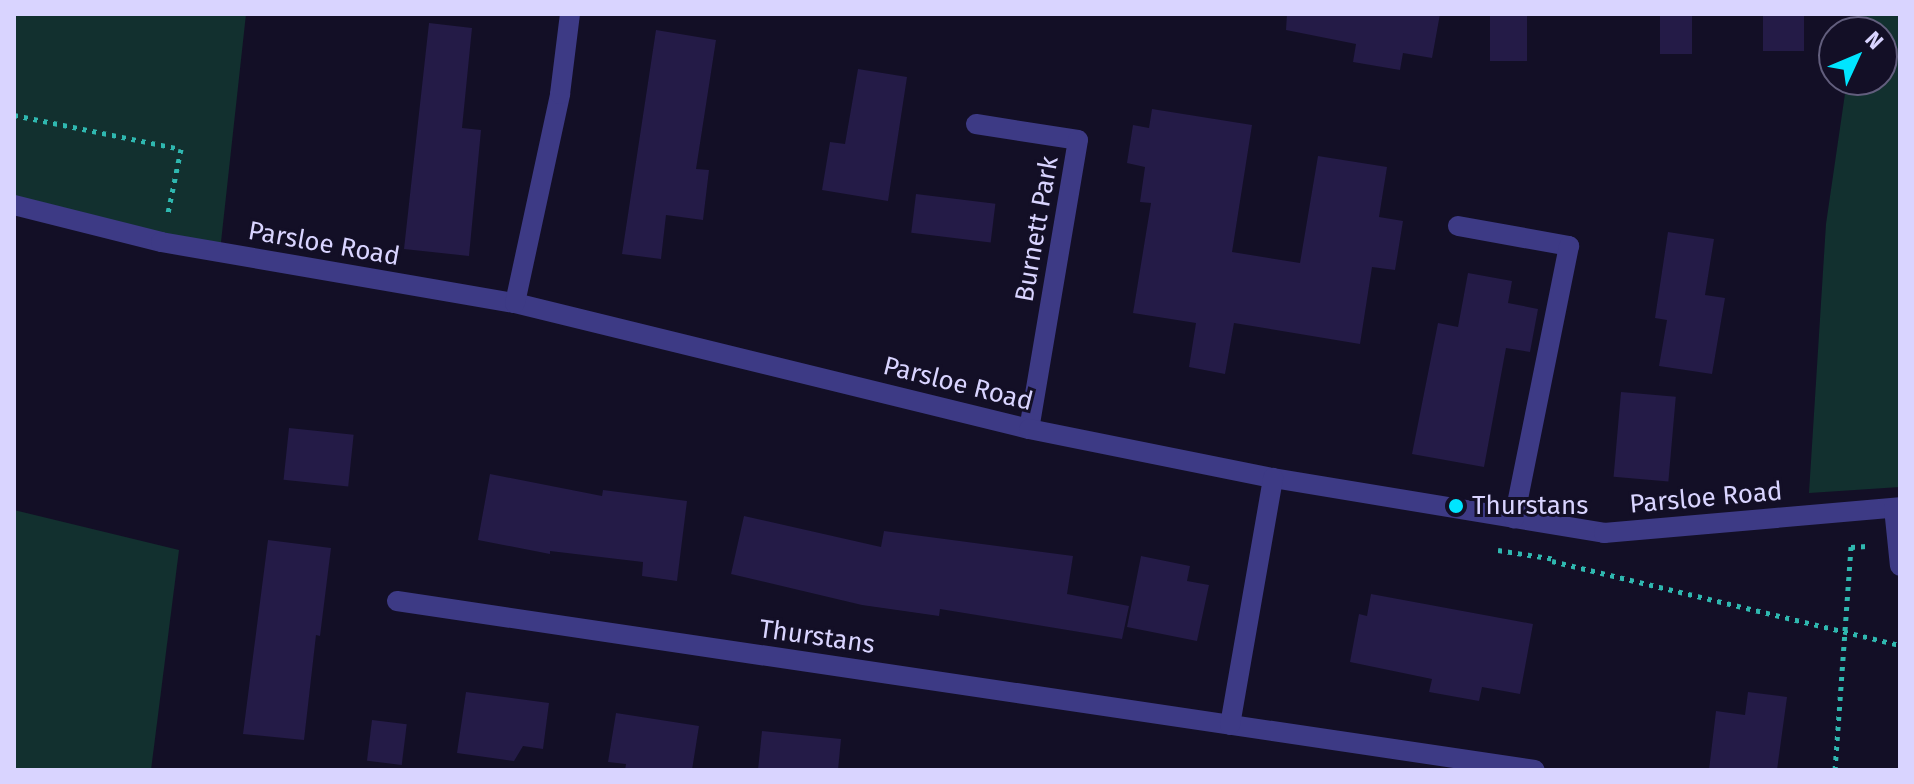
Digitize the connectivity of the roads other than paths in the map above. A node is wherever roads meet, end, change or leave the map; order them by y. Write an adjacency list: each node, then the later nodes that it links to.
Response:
1 (570, 14): 5 (street)
2 (976, 124): 6 (street, Burnett Park)
3 (14, 205): 5 (street, Parsloe Road)
4 (1458, 226): 9 (street)
5 (515, 303): 6 (street, Parsloe Road)
6 (1029, 429): 7 (street, Parsloe Road)
7 (1273, 478): 9 (street, Parsloe Road); 12 (street)
8 (1897, 507): 9 (street, Parsloe Road); 10 (street)
9 (1514, 518)
10 (1900, 566)
11 (397, 601): 12 (street, Thurstans)
12 (1230, 725): 13 (street, Thurstans)
13 (1535, 770)

